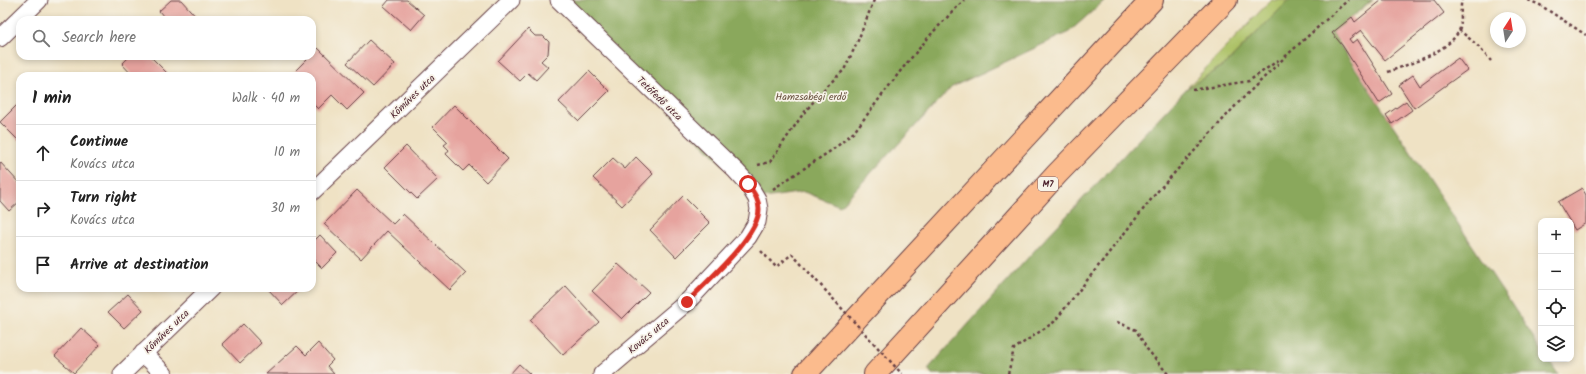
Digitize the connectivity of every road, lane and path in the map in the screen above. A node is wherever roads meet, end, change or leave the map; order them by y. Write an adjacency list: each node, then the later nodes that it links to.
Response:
1 (39, 0): 11 (street)
2 (511, 0): 21 (street, Kőműves utca)
3 (559, 0): 20 (street, Tetőfedő utca)
4 (874, 0): 20 (path)
5 (964, 0): 22 (path)
6 (1152, 0): 30 (highway)
7 (1226, 0): 31 (highway, M7)
8 (1348, 0): 16 (path)
9 (1462, 0): 13 (path)
10 (1528, 0): 14 (path)
11 (23, 16)
12 (16, 22): 15 (street)
13 (1459, 30): 17 (path); 18 (path)
14 (1586, 35)
15 (0, 38)
16 (1287, 55): 19 (path); 33 (path)
17 (1491, 61)
18 (1388, 72)
19 (1193, 90)
20 (736, 171): 22 (street, Tetőfedő utca)
21 (316, 188)
22 (757, 199): 23 (street, Kovács utca)
23 (748, 238): 29 (street, Kovács utca); 32 (path, bridge)
24 (207, 292): 26 (street, Kőműves utca)
25 (1117, 322): 34 (path)
26 (143, 353): 27 (street, Kőműves utca); 28 (street)
27 (122, 374)
28 (164, 374)
29 (602, 374)
30 (805, 374)
31 (875, 374)
32 (902, 374)
33 (1008, 374)
34 (1168, 374)

